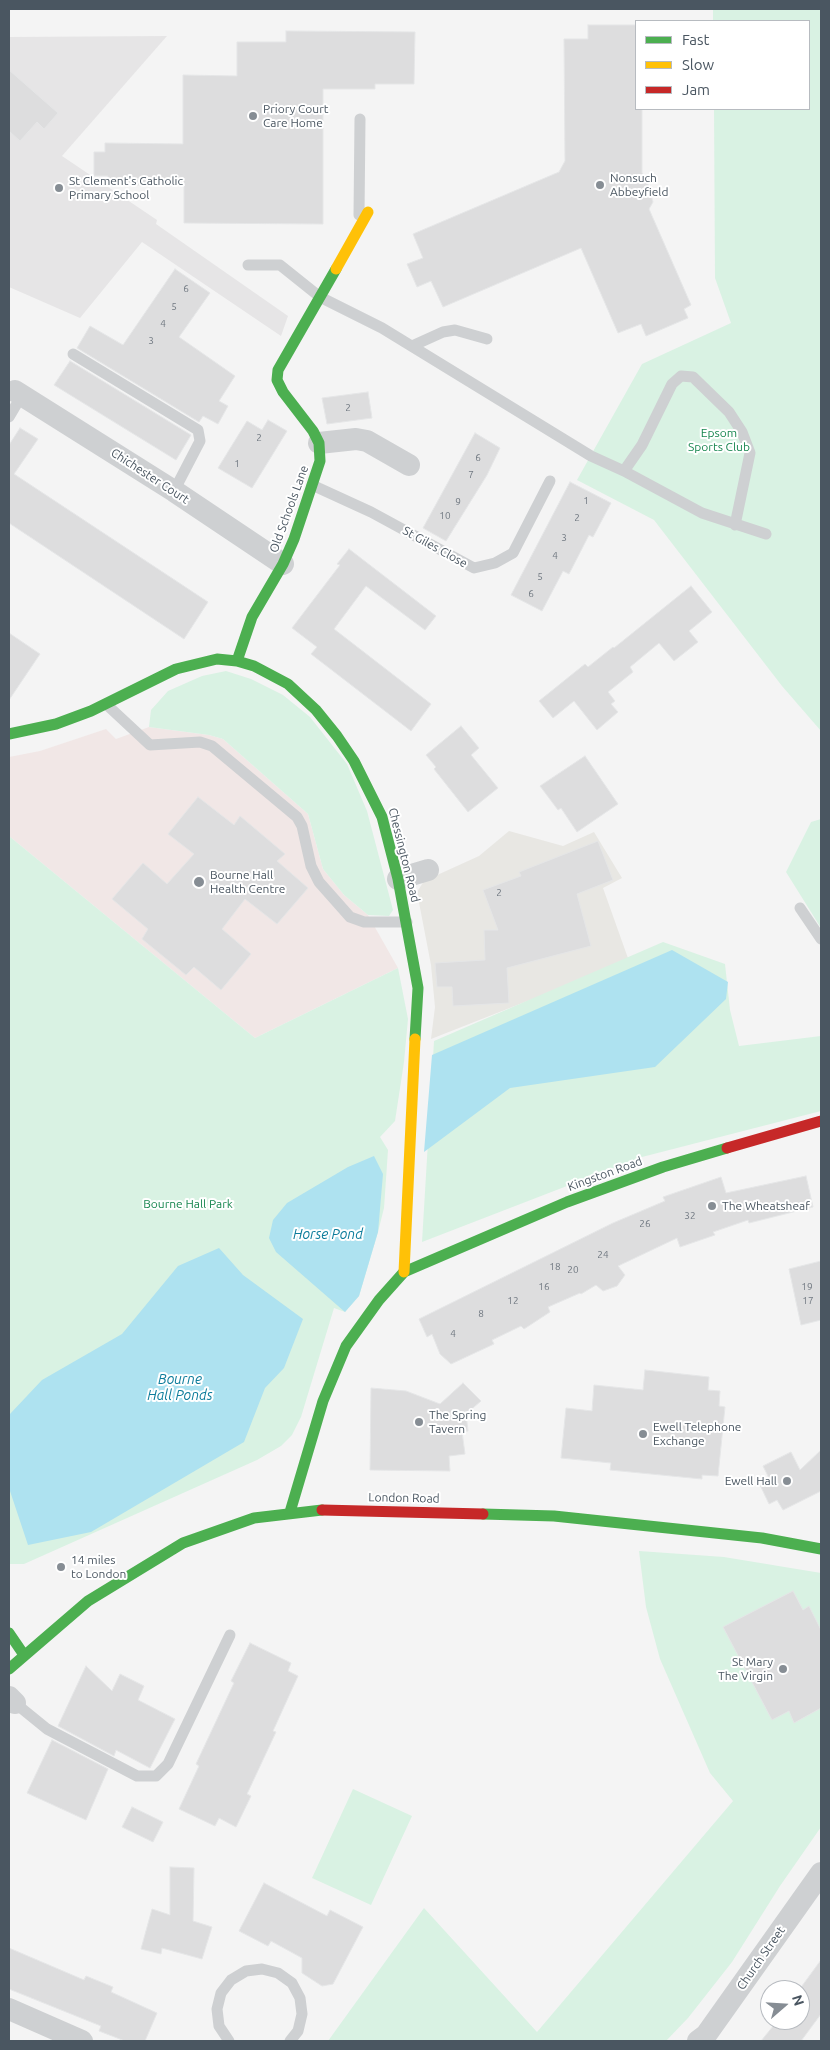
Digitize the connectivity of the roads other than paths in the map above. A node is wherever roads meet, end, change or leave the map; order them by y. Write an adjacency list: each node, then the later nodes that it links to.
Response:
1 (360, 119): 3 (lane)
2 (368, 212): 3 (main road)
3 (359, 227): 5 (main road)
4 (248, 265): 5 (lane)
5 (320, 297): 7 (lane); 11 (main road)
6 (487, 339): 7 (lane)
7 (412, 346): 13 (lane)
8 (73, 354): 16 (lane)
9 (19, 393): 10 (lane); 16 (street, Chichester Court)
10 (9, 417)
11 (319, 443): 12 (street); 15 (main road, Old Schools Lane)
12 (409, 465)
13 (624, 471): 17 (lane); 17 (lane)
14 (550, 481): 15 (lane, St Giles Close)
15 (312, 485): 19 (main road, Old Schools Lane)
16 (174, 491): 19 (street, Chichester Court)
17 (735, 526): 18 (lane)
18 (766, 534)
19 (283, 564): 20 (main road, Old Schools Lane)
20 (237, 660): 21 (main road, Chessington Road); 24 (main road, Chessington Road)
21 (106, 704): 22 (main road, Chessington Road); 26 (lane)
22 (9, 734)
23 (428, 870): 24 (street)
24 (398, 879): 26 (main road, Chessington Road)
25 (800, 908): 27 (lane)
26 (407, 922): 29 (main road, Chessington Road)
27 (821, 939)
28 (821, 1121): 29 (main road, Kingston Road)
29 (404, 1272): 30 (main road)
30 (290, 1512): 31 (main road, London Road); 34 (main road, London Road)
31 (821, 1549)
32 (9, 1634): 34 (main road)
33 (230, 1636): 36 (lane)
34 (24, 1655): 35 (main road, London Road)
35 (9, 1669)
36 (12, 1700)
37 (821, 1873): 42 (street, Church Street)
38 (9, 2009): 39 (street)
39 (82, 2041)
40 (229, 2041): 41 (lane)
41 (290, 2041)
42 (698, 2041)

